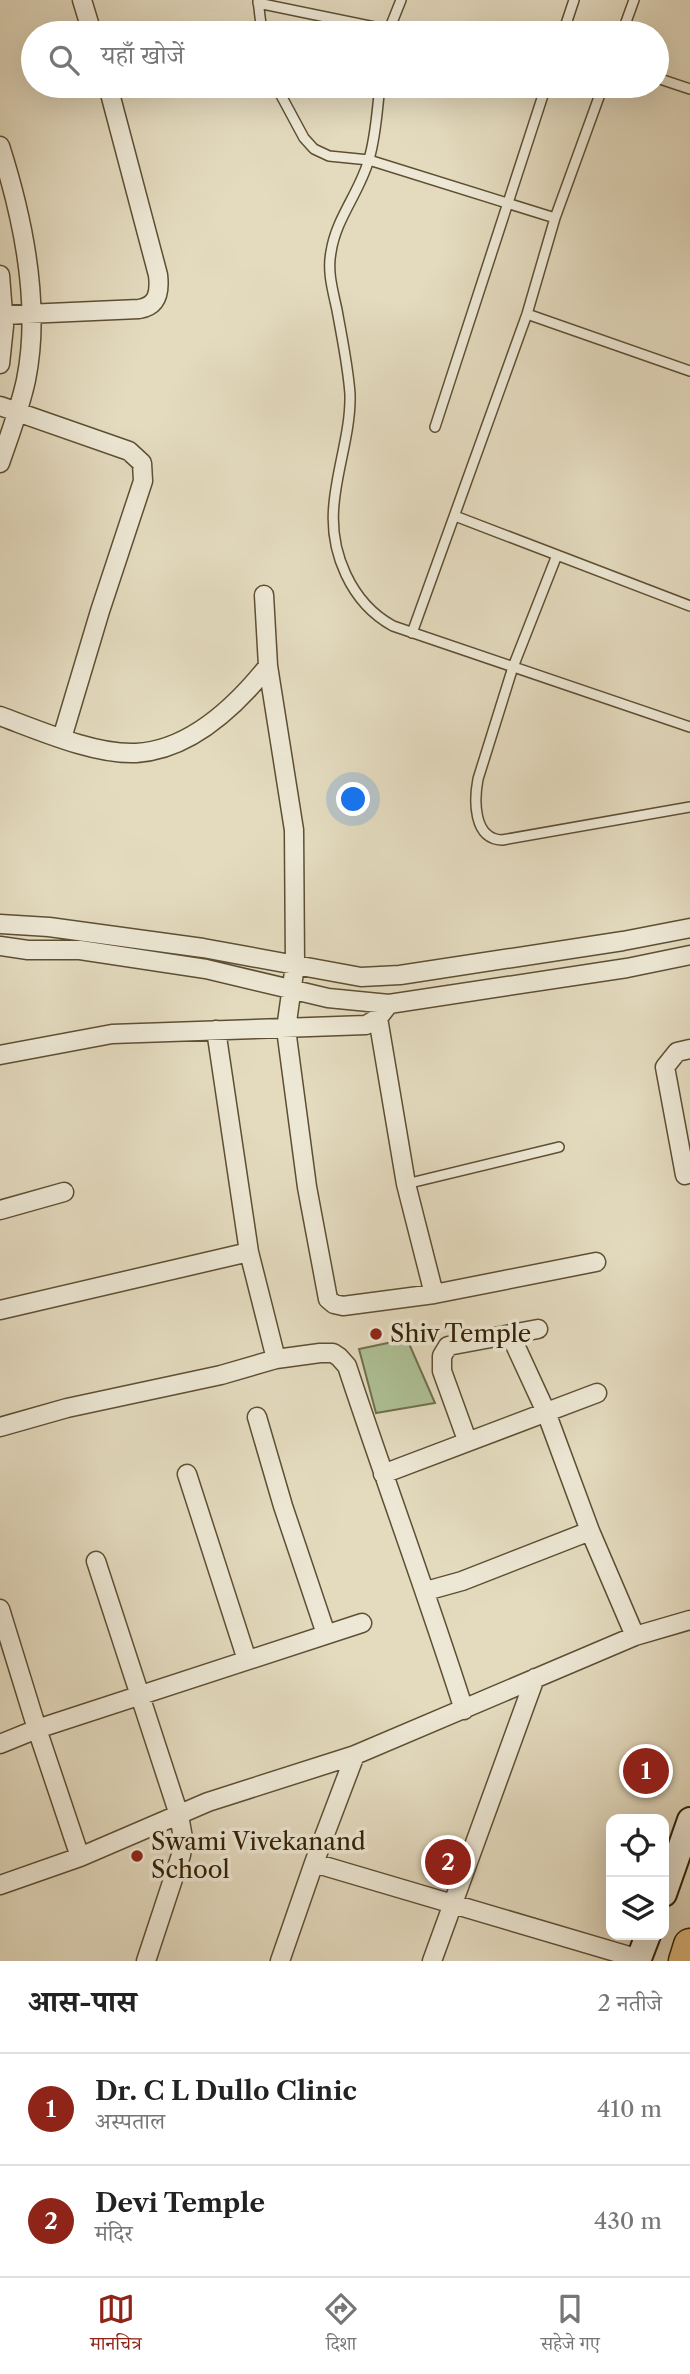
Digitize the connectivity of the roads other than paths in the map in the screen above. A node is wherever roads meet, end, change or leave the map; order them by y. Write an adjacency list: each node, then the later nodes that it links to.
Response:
1 (82, 0): 6 (street)
2 (401, 0): 9 (lane)
3 (575, 0): 10 (lane)
4 (634, 0): 11 (lane)
5 (258, 2): 7 (lane); 8 (lane)
6 (88, 21)
7 (260, 21)
8 (340, 21)
9 (392, 21)
10 (567, 21)
11 (626, 21)
12 (669, 82): 13 (lane)
13 (690, 89)
14 (111, 98): 25 (street)
15 (282, 98): 20 (lane)
16 (378, 98): 20 (lane)
17 (541, 98): 22 (lane)
18 (599, 98): 23 (lane)
19 (0, 146): 21 (street)
20 (369, 160): 22 (lane); 37 (lane)
21 (5, 180): 25 (street)
22 (506, 202): 23 (lane); 31 (lane)
23 (555, 218): 26 (lane)
24 (0, 275): 27 (street)
25 (31, 313): 27 (street); 30 (street)
26 (527, 314): 29 (lane); 33 (lane)
27 (4, 315): 28 (street)
28 (0, 365)
29 (690, 371)
30 (8, 408): 32 (street); 42 (street)
31 (435, 428)
32 (0, 463)
33 (455, 516): 34 (lane); 37 (lane)
34 (557, 555): 36 (lane); 39 (lane)
35 (264, 595): 38 (street)
36 (690, 606)
37 (412, 633): 39 (lane)
38 (268, 666): 42 (street); 49 (street)
39 (513, 667): 41 (lane); 43 (lane)
40 (0, 716): 42 (street)
41 (690, 727)
42 (62, 738)
43 (690, 807)
44 (5, 924): 46 (street); 49 (street)
45 (690, 928): 47 (street)
46 (5, 947): 51 (street)
47 (533, 955): 49 (street); 50 (street)
48 (690, 956): 50 (street)
49 (295, 965): 51 (street)
50 (535, 982): 52 (street)
51 (291, 989): 52 (street); 53 (street)
52 (384, 1011): 53 (street); 59 (street)
53 (286, 1028): 54 (street); 64 (street)
54 (216, 1030): 56 (street); 62 (street)
55 (690, 1049): 58 (street)
56 (0, 1055)
57 (559, 1147): 59 (lane)
58 (690, 1173)
59 (406, 1184): 64 (street)
60 (64, 1192): 61 (street)
61 (0, 1210)
62 (249, 1252): 65 (street); 68 (street)
63 (596, 1262): 64 (street)
64 (433, 1294)
65 (0, 1310)
66 (538, 1329): 67 (street)
67 (510, 1334): 70 (street); 73 (street)
68 (276, 1359): 72 (street); 75 (street)
69 (597, 1393): 70 (street)
70 (546, 1412): 73 (street); 76 (street)
71 (257, 1418): 82 (street)
72 (0, 1427)
73 (467, 1440): 75 (street)
74 (187, 1474): 84 (street)
75 (383, 1474): 78 (street)
76 (590, 1531): 78 (street); 83 (street)
77 (96, 1561): 86 (street)
78 (426, 1591): 87 (street)
79 (0, 1609): 88 (street)
80 (690, 1620): 83 (street)
81 (362, 1623): 82 (street)
82 (326, 1634): 84 (street)
83 (635, 1636): 85 (street)
84 (247, 1660): 86 (street)
85 (536, 1678): 87 (street); 97 (street)
86 (142, 1696): 88 (street); 91 (street)
87 (464, 1710): 90 (street)
88 (37, 1729): 89 (street); 93 (street)
89 (0, 1744)
90 (355, 1755): 91 (street); 94 (street)
91 (179, 1815): 93 (street); 101 (street)
92 (690, 1820): 95 (street)
93 (80, 1857): 96 (street)
94 (314, 1863): 97 (street); 102 (street)
95 (669, 1880)
96 (0, 1885)
97 (452, 1904): 100 (street); 103 (street)
98 (646, 1940): 100 (street)
99 (690, 1945): 104 (highway)
100 (639, 1960)
101 (146, 1961)
102 (280, 1961)
103 (432, 1961)
104 (685, 1961)

